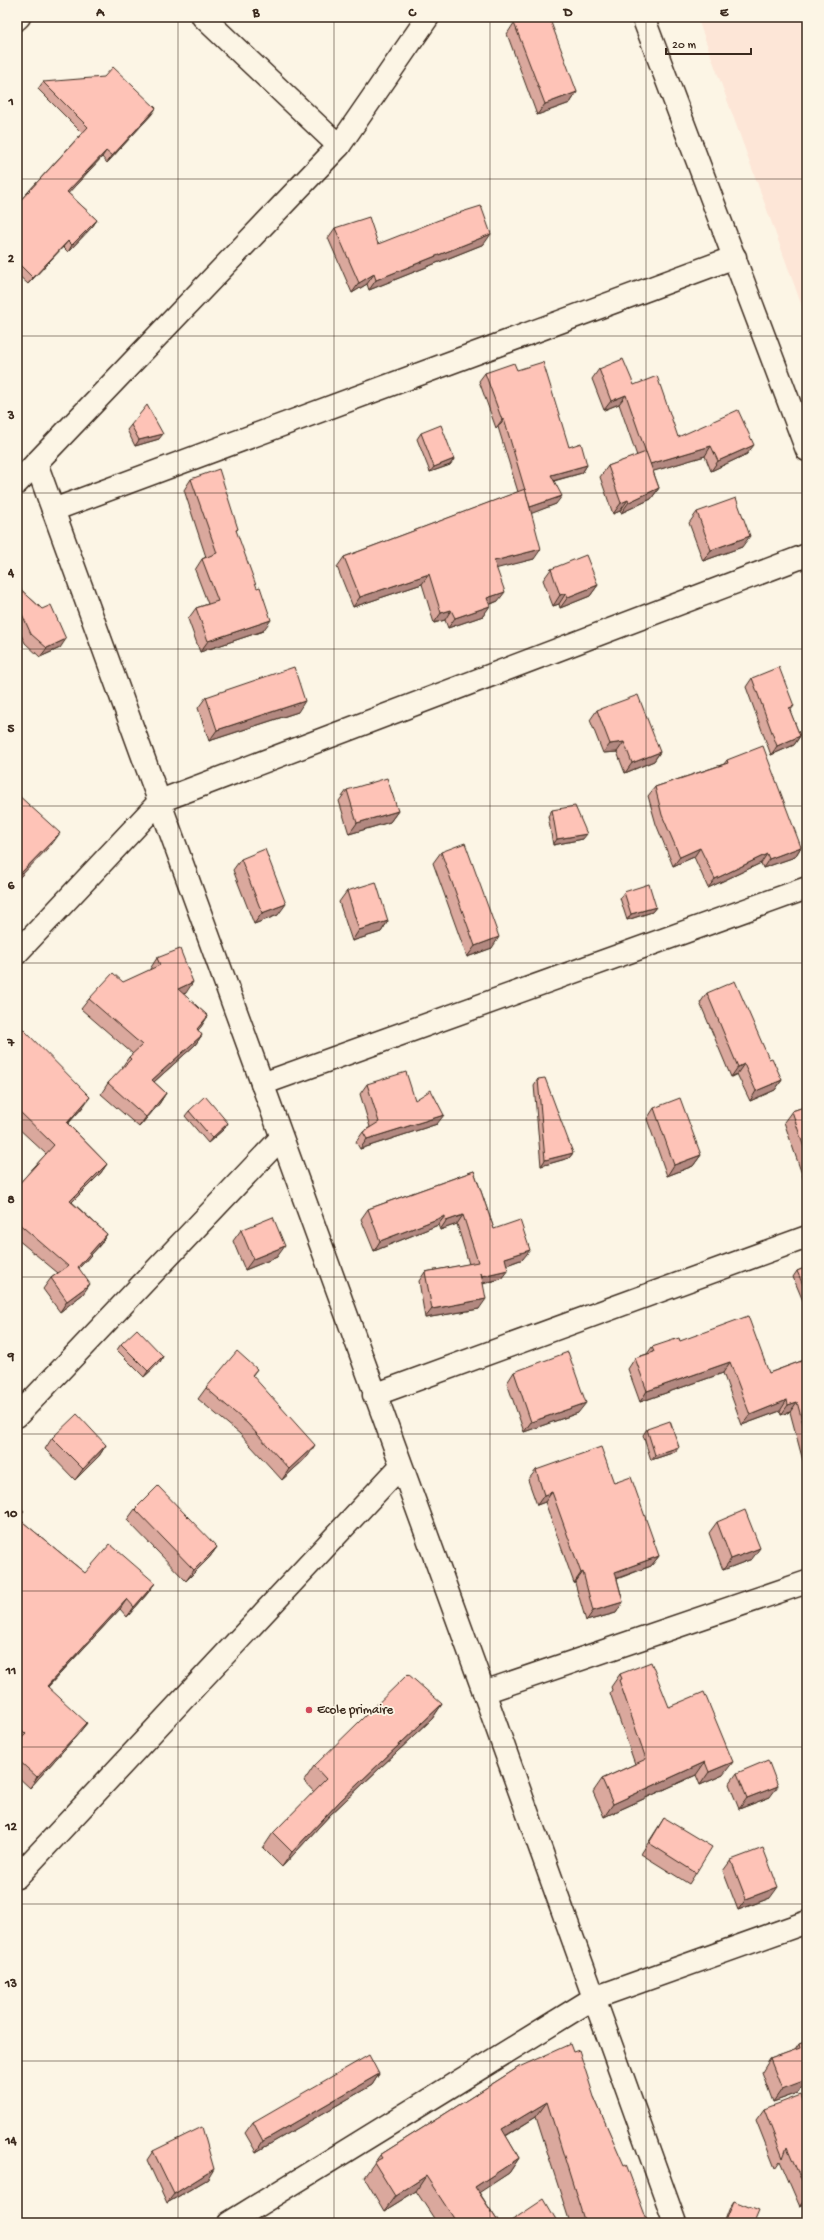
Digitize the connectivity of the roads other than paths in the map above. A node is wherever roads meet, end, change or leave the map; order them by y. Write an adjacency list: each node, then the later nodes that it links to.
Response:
1 (19, 17): 5 (street)
2 (203, 17): 6 (street)
3 (428, 17): 6 (street)
4 (643, 17): 7 (street)
5 (17, 19)
6 (339, 146): 9 (street)
7 (735, 256): 8 (street); 11 (street)
8 (807, 450)
9 (36, 463): 10 (street); 11 (street)
10 (17, 483)
11 (53, 510): 13 (street)
12 (807, 555): 13 (street)
13 (160, 801): 15 (street); 16 (street)
14 (807, 888): 16 (street)
15 (17, 953)
16 (262, 1084): 17 (street)
17 (281, 1138): 19 (street); 20 (street)
18 (807, 1237): 19 (street)
19 (374, 1394): 21 (street)
20 (17, 1416)
21 (400, 1467): 23 (street); 24 (street)
22 (807, 1582): 23 (street)
23 (484, 1692): 26 (street)
24 (18, 1875)
25 (807, 1922): 26 (street)
26 (594, 1998): 27 (street); 28 (street)
27 (229, 2223)
28 (675, 2223)

